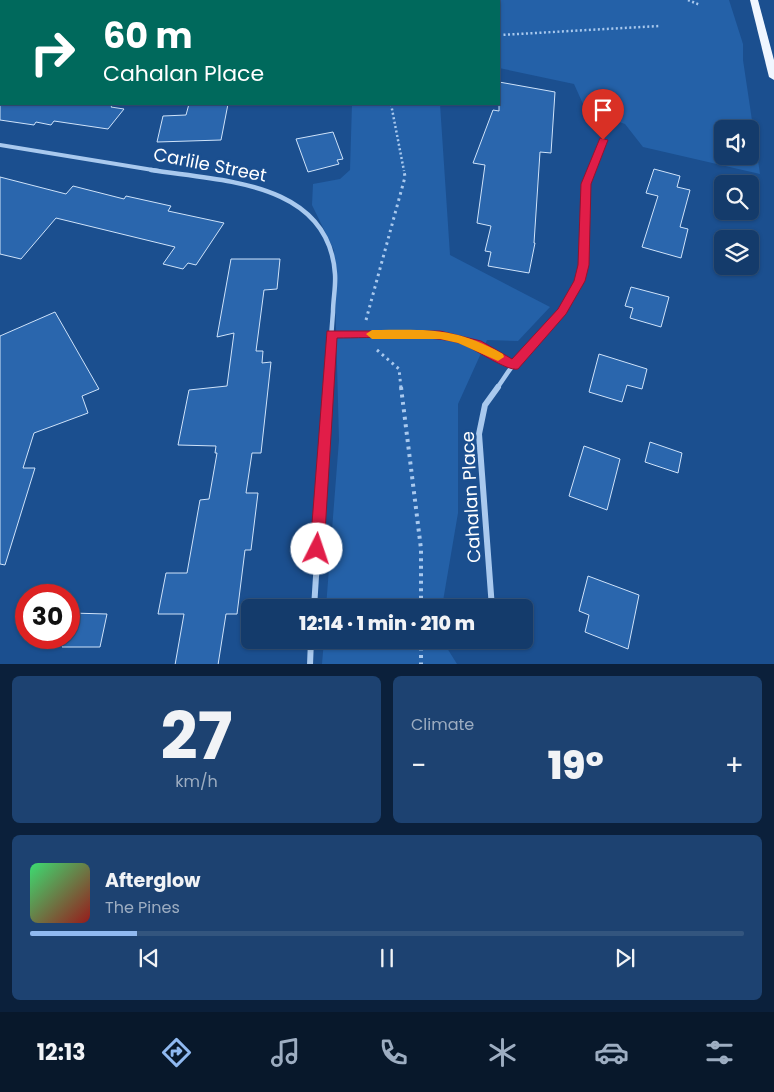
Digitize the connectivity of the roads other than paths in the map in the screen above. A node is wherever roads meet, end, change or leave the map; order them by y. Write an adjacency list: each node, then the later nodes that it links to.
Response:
1 (754, 0): 2 (main road)
2 (774, 77)
3 (603, 140): 6 (street, Cahalan Place)
4 (0, 145): 5 (street, Carlile Street)
5 (332, 334): 6 (street); 7 (street, Carlile Street)
6 (514, 365): 8 (street, Cahalan Place)
7 (315, 599)
8 (491, 599)
9 (311, 649): 10 (street)
10 (310, 664)

